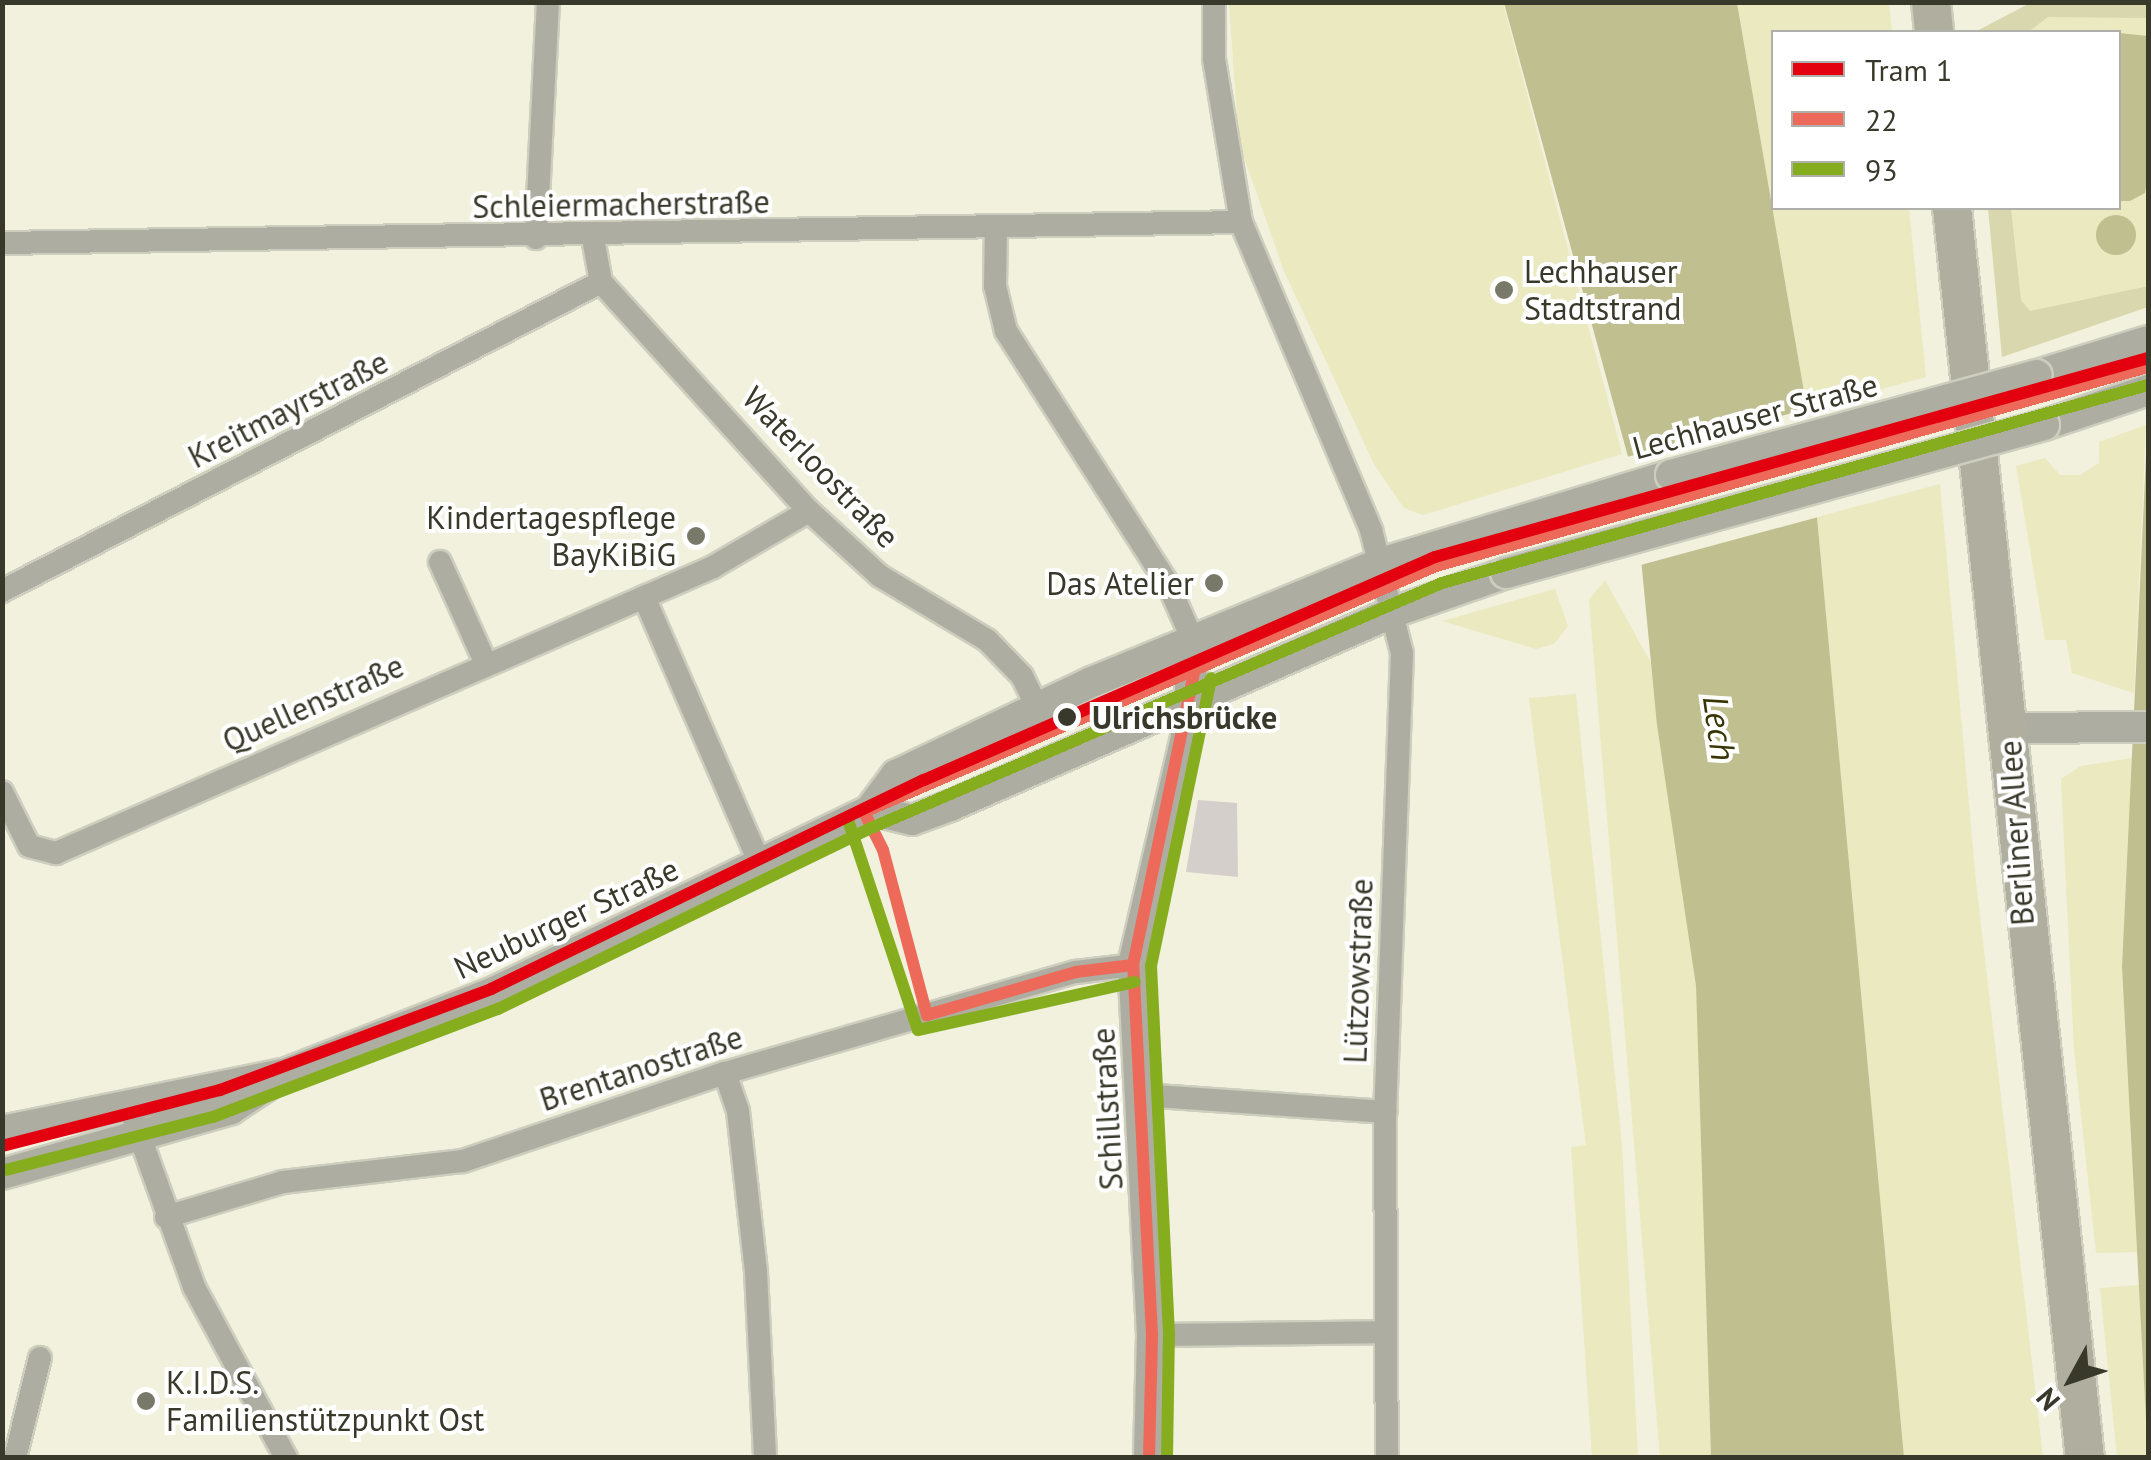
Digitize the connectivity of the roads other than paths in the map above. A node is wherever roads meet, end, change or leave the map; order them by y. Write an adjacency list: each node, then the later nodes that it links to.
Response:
1 (548, 2): 8 (street)
2 (1214, 2): 6 (street, Lützowstraße)
3 (1931, 2): 4 (main road)
4 (1934, 30)
5 (1952, 210): 25 (main road, Berliner Allee)
6 (1241, 222): 7 (street, Schleiermacherstraße); 16 (street, Lützowstraße)
7 (996, 228): 9 (street, Schleiermacherstraße); 20 (street)
8 (536, 238): 9 (street, Schleiermacherstraße); 10 (street, Schleiermacherstraße)
9 (593, 238): 11 (street)
10 (2, 243)
11 (601, 282): 14 (street, Waterloostraße); 17 (street, Kreitmayrstraße)
12 (2134, 346): 16 (street, Lechhauser Straße, bridge)
13 (2148, 390): 19 (street, bridge)
14 (809, 511): 18 (street, Quellenstraße); 23 (street, Waterloostraße)
15 (440, 562): 21 (street)
16 (1381, 563): 19 (street, Lützowstraße); 20 (street, Neuburger Straße)
17 (2, 591)
18 (644, 597): 21 (street, Quellenstraße); 28 (street)
19 (1392, 613): 22 (street); 34 (street, Lützowstraße)
20 (1194, 642): 22 (street, Schillstraße); 23 (street, Neuburger Straße)
21 (486, 664): 26 (street, Quellenstraße)
22 (1191, 701): 27 (street); 29 (street, Schillstraße)
23 (1037, 707): 27 (street, Neuburger Straße)
24 (2134, 726): 25 (street)
25 (2008, 728): 47 (main road, Berliner Allee)
26 (2, 792)
27 (870, 810): 28 (street, Neuburger Straße)
28 (761, 866): 31 (street, Neuburger Straße)
29 (1133, 964): 30 (street, Brentanostraße); 32 (street, Schillstraße)
30 (725, 1073): 38 (street, Brentanostraße); 44 (street)
31 (284, 1074): 33 (street, Neuburger Straße); 36 (street, Neuburger Straße)
32 (1142, 1094): 34 (street); 40 (street, Schillstraße)
33 (130, 1108): 35 (street, Neuburger Straße); 36 (street)
34 (1385, 1112): 39 (street, Lützowstraße)
35 (2, 1131)
36 (140, 1141): 37 (street, Neuburger Straße); 38 (street)
37 (2, 1174)
38 (166, 1218): 43 (street)
39 (1386, 1332): 40 (street); 46 (street, Lützowstraße)
40 (1152, 1336): 45 (street, Schillstraße)
41 (40, 1358): 42 (street)
42 (15, 1458)
43 (286, 1458)
44 (765, 1458)
45 (1149, 1458)
46 (1387, 1458)
47 (2085, 1458)

